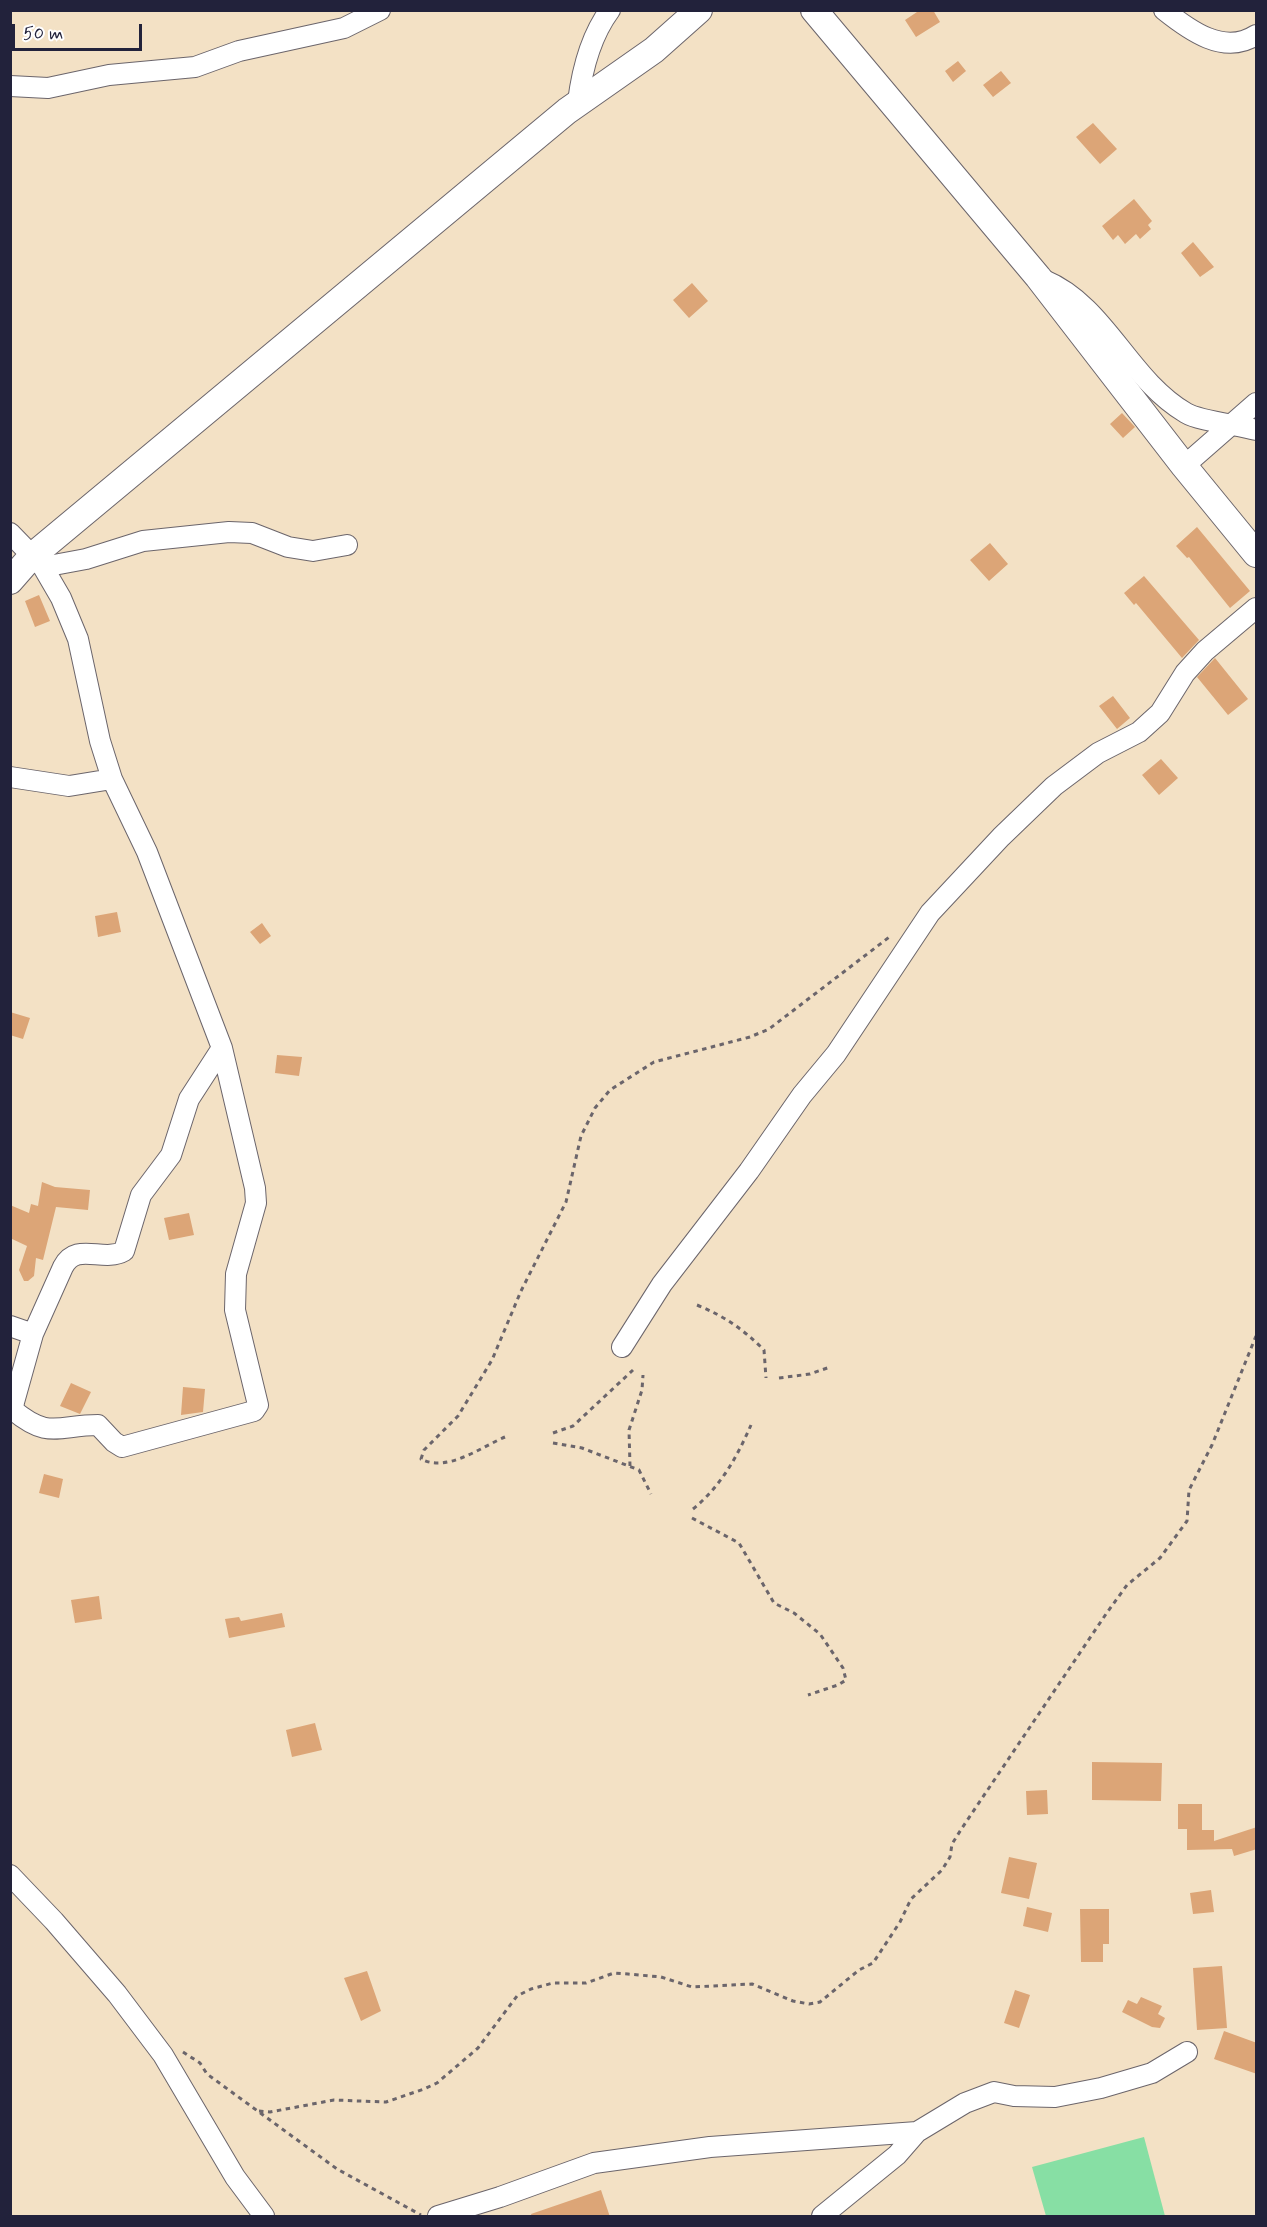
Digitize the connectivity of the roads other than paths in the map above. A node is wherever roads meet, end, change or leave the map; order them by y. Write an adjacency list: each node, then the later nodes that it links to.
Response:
1 (380, 10): 7 (street)
2 (610, 10): 8 (street)
3 (699, 10): 8 (street)
4 (814, 10): 9 (street)
5 (1164, 10): 6 (street)
6 (1257, 35)
7 (10, 86)
8 (578, 102): 17 (street)
9 (1038, 277): 11 (street); 13 (street)
10 (1257, 403): 11 (street)
11 (1231, 423): 12 (street); 13 (street)
12 (1257, 430)
13 (1184, 466): 16 (street)
14 (10, 533): 17 (street)
15 (347, 545): 17 (street)
16 (1257, 554)
17 (37, 562): 18 (street); 21 (street)
18 (10, 581)
19 (1257, 608): 25 (street)
20 (10, 777): 21 (street)
21 (112, 779): 22 (street)
22 (222, 1048): 24 (street); 24 (street)
23 (10, 1326): 24 (street)
24 (33, 1334)
25 (622, 1347)
26 (10, 1875): 29 (street)
27 (1187, 2052): 28 (street)
28 (917, 2132): 30 (street); 31 (street)
29 (264, 2217)
30 (438, 2217)
31 (822, 2217)

